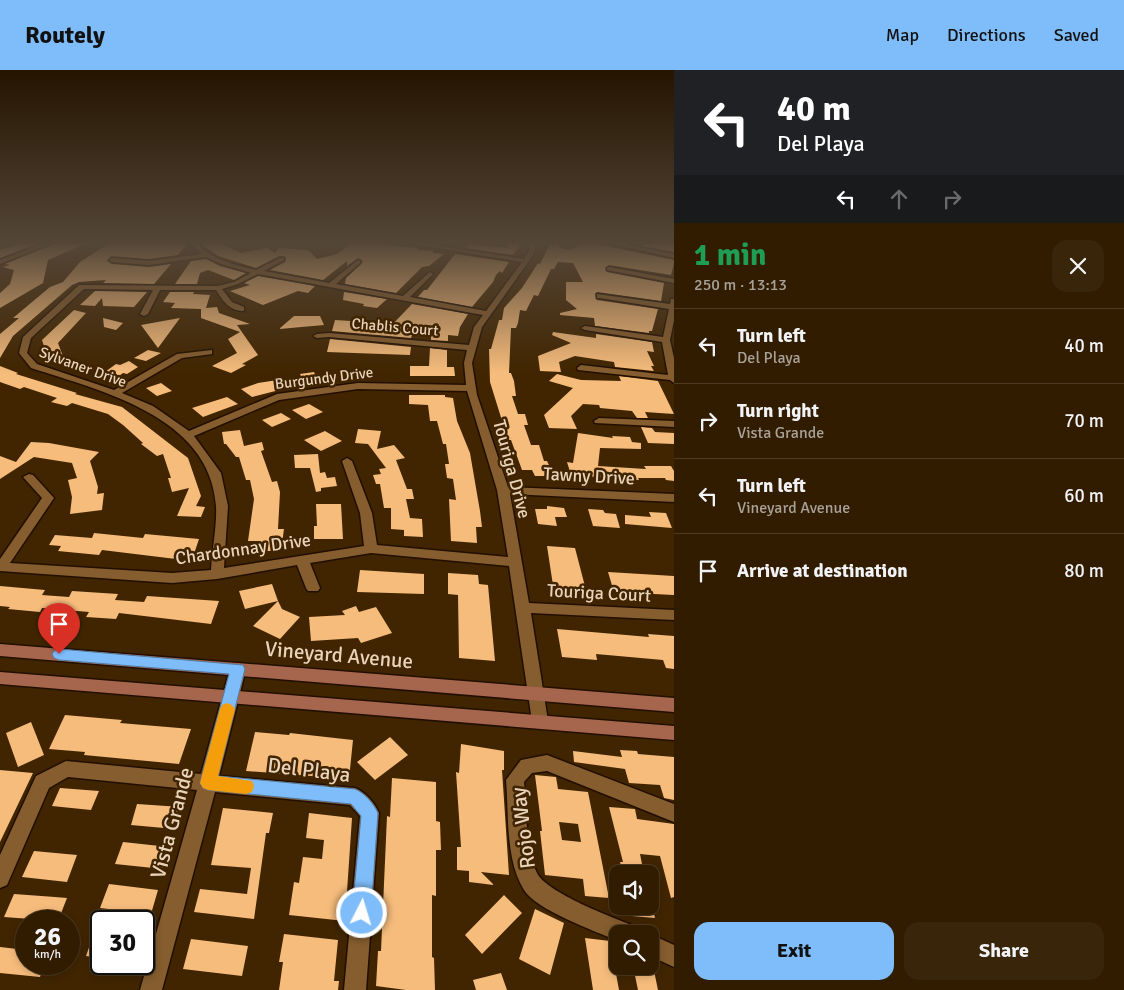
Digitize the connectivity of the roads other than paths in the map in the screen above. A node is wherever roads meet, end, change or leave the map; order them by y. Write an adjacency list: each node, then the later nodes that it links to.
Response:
1 (222, 287): 6 (street, Sylvaner Drive)
2 (334, 287): 8 (street)
3 (417, 287): 8 (street)
4 (507, 287): 11 (street, Touriga Drive)
5 (157, 288): 6 (street, Sylvaner Drive); 12 (street); 21 (street, Sylvaner Drive)
6 (218, 288): 10 (street)
7 (600, 296): 9 (street)
8 (404, 299): 11 (street)
9 (673, 304): 15 (street)
10 (241, 310)
11 (487, 313): 16 (street, Touriga Drive)
12 (144, 314)
13 (585, 328): 15 (street)
14 (317, 336): 16 (street, Chablis Court)
15 (666, 340): 19 (street)
16 (471, 348): 20 (street, Touriga Drive)
17 (209, 352): 21 (street)
18 (581, 368): 19 (street)
19 (674, 379)
20 (471, 388): 24 (street, Burgundy Drive); 27 (street, Touriga Drive)
21 (115, 393): 24 (street, Sylvaner Drive)
22 (599, 421): 23 (street)
23 (674, 424)
24 (188, 435): 33 (street, Sylvaner Drive)
25 (347, 461): 29 (street)
26 (30, 478): 32 (street)
27 (503, 490): 28 (street, Tawny Drive); 31 (street, Touriga Drive)
28 (674, 498)
29 (371, 549): 30 (street, Chardonnay Drive); 31 (street, Chardonnay Drive)
30 (302, 560): 33 (street, Chardonnay Drive); 34 (street)
31 (516, 562): 35 (street, Touriga Drive)
32 (1, 567): 33 (street, Chardonnay Drive)
33 (217, 574)
34 (313, 588)
35 (523, 608): 36 (street, Touriga Court); 40 (street, Touriga Drive)
36 (674, 615)
37 (0, 650): 38 (street, Vineyard Avenue)
38 (238, 669): 40 (street, Vineyard Avenue); 41 (street, Vista Grande)
39 (0, 678): 41 (street)
40 (536, 692): 42 (street, Vineyard Avenue); 43 (street, Touriga Drive)
41 (230, 697): 43 (street); 45 (street, Vista Grande)
42 (674, 705)
43 (540, 720): 44 (street)
44 (674, 733)
45 (208, 783): 47 (street, Del Playa); 51 (street, Vista Grande); 52 (street, Del Playa)
46 (674, 813): 48 (street, Rojo Way)
47 (0, 878)
48 (609, 926)
49 (659, 949): 50 (street)
50 (674, 956)
51 (151, 990)
52 (355, 990)

